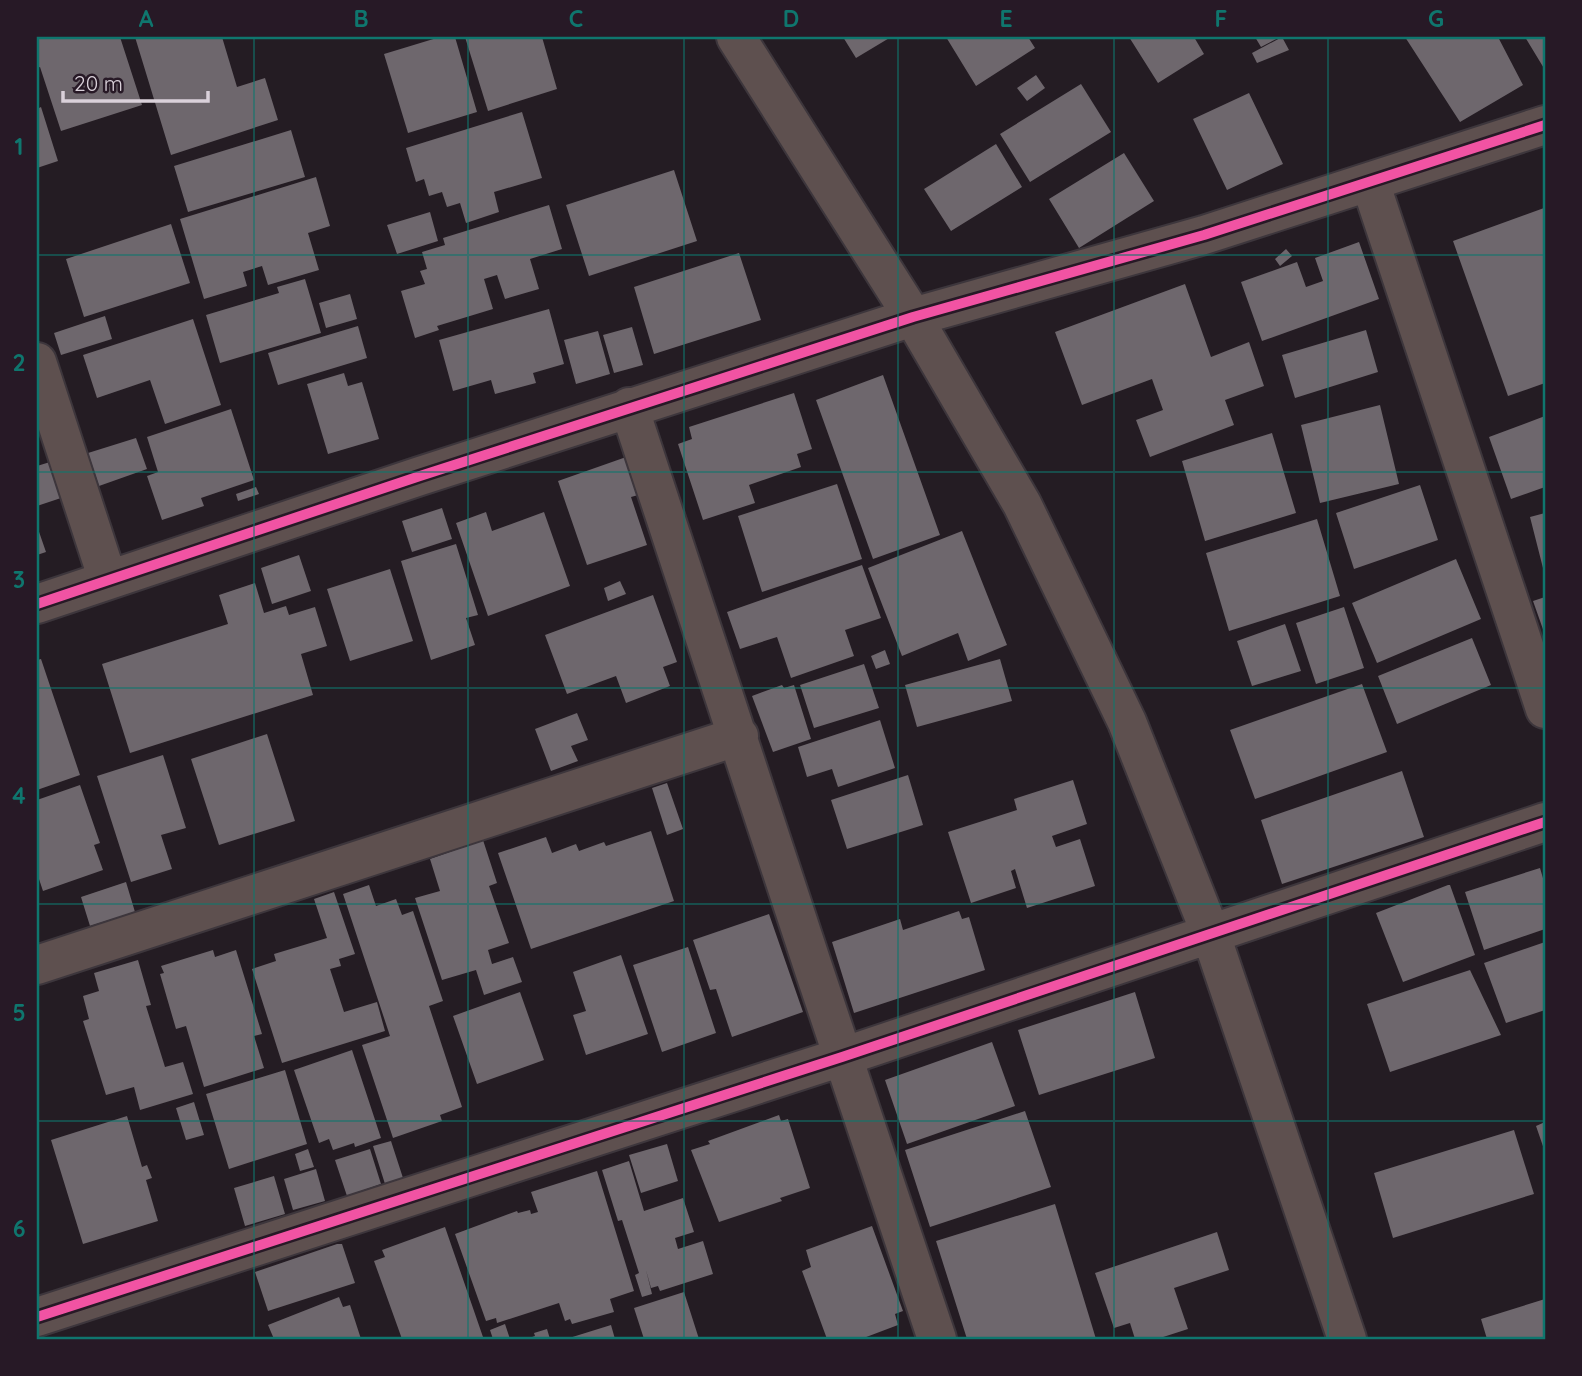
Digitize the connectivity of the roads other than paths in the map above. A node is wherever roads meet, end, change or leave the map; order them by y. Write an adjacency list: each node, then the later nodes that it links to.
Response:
1 (736, 37): 4 (street)
2 (1545, 125): 3 (street)
3 (1370, 182): 4 (street); 9 (street)
4 (913, 317): 6 (street); 12 (street)
5 (37, 362): 7 (street)
6 (629, 407): 7 (street); 10 (street)
7 (108, 580): 8 (street)
8 (37, 604)
9 (1545, 709)
10 (738, 736): 13 (street); 14 (street)
11 (1545, 822): 12 (street)
12 (1210, 932): 14 (street); 17 (street)
13 (37, 965)
14 (842, 1056): 15 (street); 16 (street)
15 (37, 1317)
16 (937, 1339)
17 (1348, 1339)

